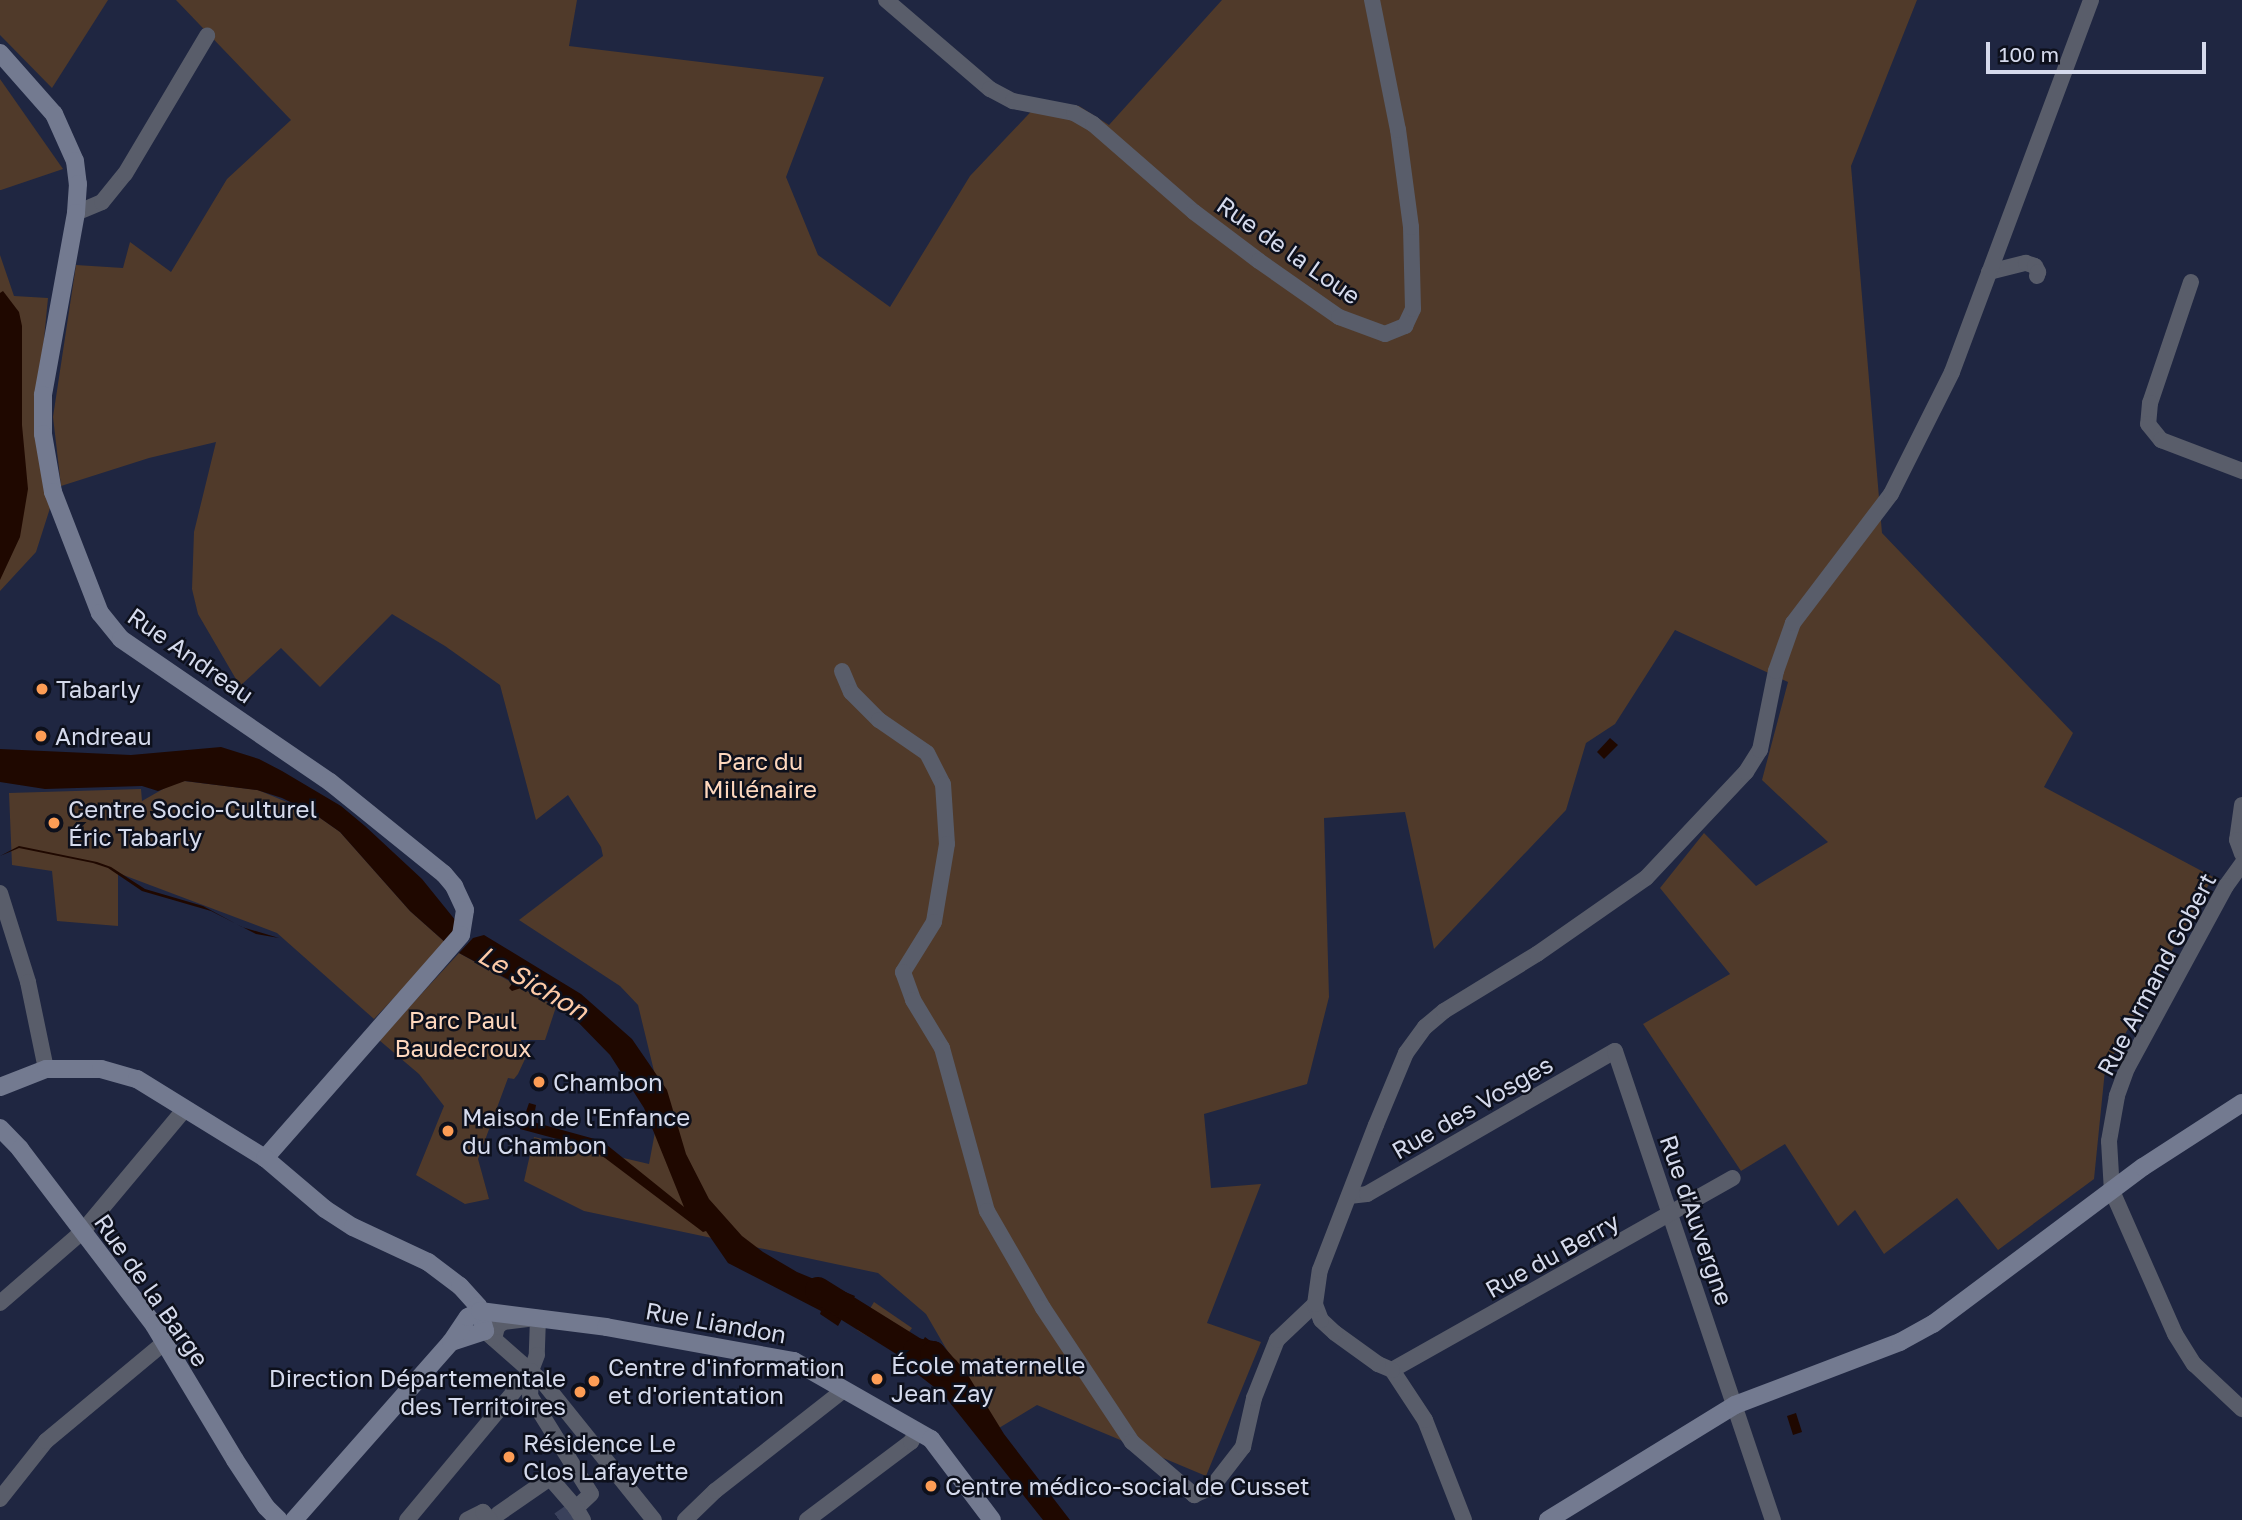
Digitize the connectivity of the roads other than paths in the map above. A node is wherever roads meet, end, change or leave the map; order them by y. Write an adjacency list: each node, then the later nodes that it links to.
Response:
1 (886, 0): 2 (street, Rue de la Loue)
2 (1373, 0)
3 (2091, 0): 7 (street)
4 (207, 36): 6 (street)
5 (0, 53): 6 (main road, Rue Andreau)
6 (76, 213): 22 (main road, Rue Andreau)
7 (1989, 272): 8 (street); 25 (street)
8 (2037, 276)
9 (2191, 282): 10 (street)
10 (2242, 471)
11 (842, 671): 29 (street)
12 (2242, 806): 13 (street)
13 (2242, 854)
14 (2242, 864): 24 (street, Rue Armand Gobert)
15 (0, 893): 17 (street)
16 (1615, 1051): 25 (street, Rue des Vosges); 26 (street, Rue d'Auvergne)
17 (46, 1069): 18 (main road); 20 (main road)
18 (0, 1087)
19 (2242, 1103): 24 (main road)
20 (185, 1109): 22 (main road); 27 (street)
21 (0, 1128): 27 (main road, Rue de la Barge)
22 (265, 1158): 30 (main road)
23 (1733, 1178): 26 (street, Rue du Berry)
24 (2112, 1191): 38 (main road); 39 (street)
25 (1349, 1196): 29 (street)
26 (1672, 1214): 35 (street, Rue du Berry); 38 (street, Rue d'Auvergne)
27 (82, 1232): 28 (street); 33 (main road, Rue de la Barge)
28 (0, 1303)
29 (1315, 1304): 35 (street)
30 (480, 1311): 31 (main road, Rue Liandon); 32 (main road); 34 (main road)
31 (538, 1318): 32 (street); 36 (street); 37 (main road, Rue Liandon)
32 (489, 1335): 34 (main road); 36 (street)
33 (165, 1342): 41 (street); 45 (main road, Rue de la Barge)
34 (452, 1342): 46 (main road)
35 (1392, 1370): 52 (street)
36 (531, 1371): 42 (street); 47 (street); 49 (street)
37 (844, 1390): 40 (main road, Rue Liandon); 44 (street)
38 (1735, 1405): 53 (main road); 54 (street, Rue d'Auvergne)
39 (2242, 1409)
40 (917, 1431): 50 (street); 51 (main road, Rue Liandon)
41 (0, 1499)
42 (579, 1514): 43 (street)
43 (494, 1517): 48 (street)
44 (696, 1517)
45 (279, 1520)
46 (294, 1520)
47 (407, 1520)
48 (467, 1520)
49 (654, 1520)
50 (807, 1520)
51 (992, 1520)
52 (1464, 1520)
53 (1548, 1520)
54 (1773, 1520)

